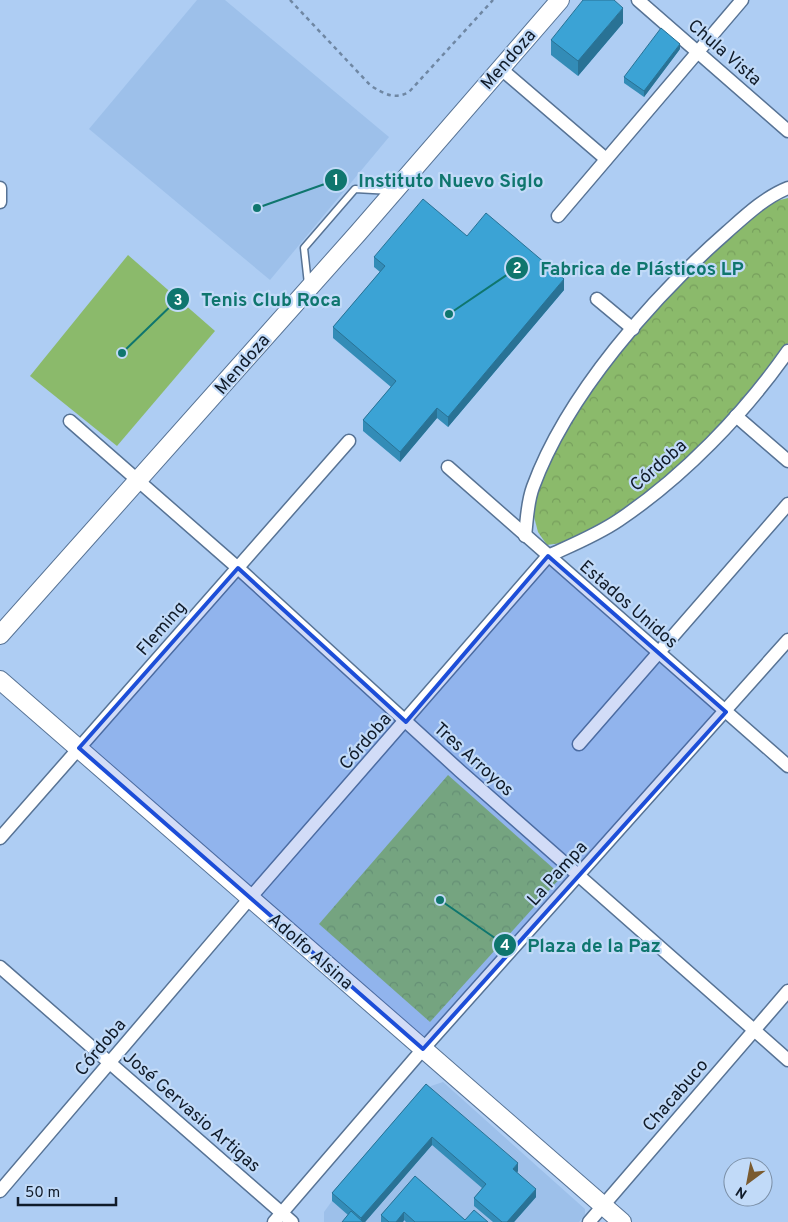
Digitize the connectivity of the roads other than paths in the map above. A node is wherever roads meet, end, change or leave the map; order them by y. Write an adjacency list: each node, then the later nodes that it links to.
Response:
1 (560, 0): 5 (main road, Mendoza)
2 (638, 0): 4 (street, Chula Vista)
3 (742, 0): 4 (street)
4 (697, 52): 6 (street, Chula Vista); 7 (street)
5 (500, 68): 7 (street); 10 (main road, Mendoza)
6 (788, 131)
7 (606, 159): 12 (street)
8 (0, 188): 11 (street)
9 (788, 188): 15 (street)
10 (394, 191): 13 (main road, Mendoza); 13 (lane)
11 (0, 202)
12 (558, 216)
13 (309, 288): 22 (main road, Mendoza)
14 (597, 299): 15 (street)
15 (633, 329): 24 (street)
16 (788, 351): 17 (street, Córdoba)
17 (736, 416): 20 (street); 25 (street, Córdoba)
18 (70, 421): 22 (street, Tres Arroyos)
19 (348, 442): 26 (street, Fleming)
20 (788, 461)
21 (448, 467): 24 (street, Estados Unidos)
22 (139, 481): 26 (street, Tres Arroyos); 27 (main road, Mendoza)
23 (788, 504): 29 (street)
24 (525, 536): 25 (street, Estados Unidos)
25 (548, 556): 29 (street, Estados Unidos); 32 (street, Córdoba)
26 (238, 568): 32 (street, Tres Arroyos); 34 (street, Fleming)
27 (0, 635)
28 (788, 640): 31 (street, La Pampa)
29 (658, 653): 31 (street, Estados Unidos); 33 (street)
30 (0, 680): 34 (main road, Adolfo Alsina)
31 (726, 712): 35 (street, Estados Unidos); 37 (street, La Pampa)
32 (406, 722): 37 (street, Tres Arroyos); 38 (street, Córdoba)
33 (579, 744)
34 (78, 748): 36 (street, Fleming); 38 (main road, Adolfo Alsina)
35 (788, 766)
36 (0, 838)
37 (578, 875): 41 (street, Tres Arroyos); 42 (street, La Pampa)
38 (250, 898): 42 (main road, Adolfo Alsina); 44 (street, Córdoba)
39 (0, 967): 44 (street, José Gervasio Artigas)
40 (788, 991): 41 (street, Chacabuco)
41 (753, 1030): 43 (street, Tres Arroyos); 46 (street, Chacabuco)
42 (424, 1049): 46 (main road, Adolfo Alsina); 47 (street, La Pampa)
43 (788, 1060)
44 (110, 1063): 45 (street, Córdoba); 47 (street, José Gervasio Artigas)
45 (0, 1191)
46 (603, 1206): 49 (street, Chacabuco); 50 (main road, Adolfo Alsina)
47 (278, 1217): 48 (street, José Gervasio Artigas)
48 (292, 1222)
49 (589, 1222)
50 (622, 1222)

